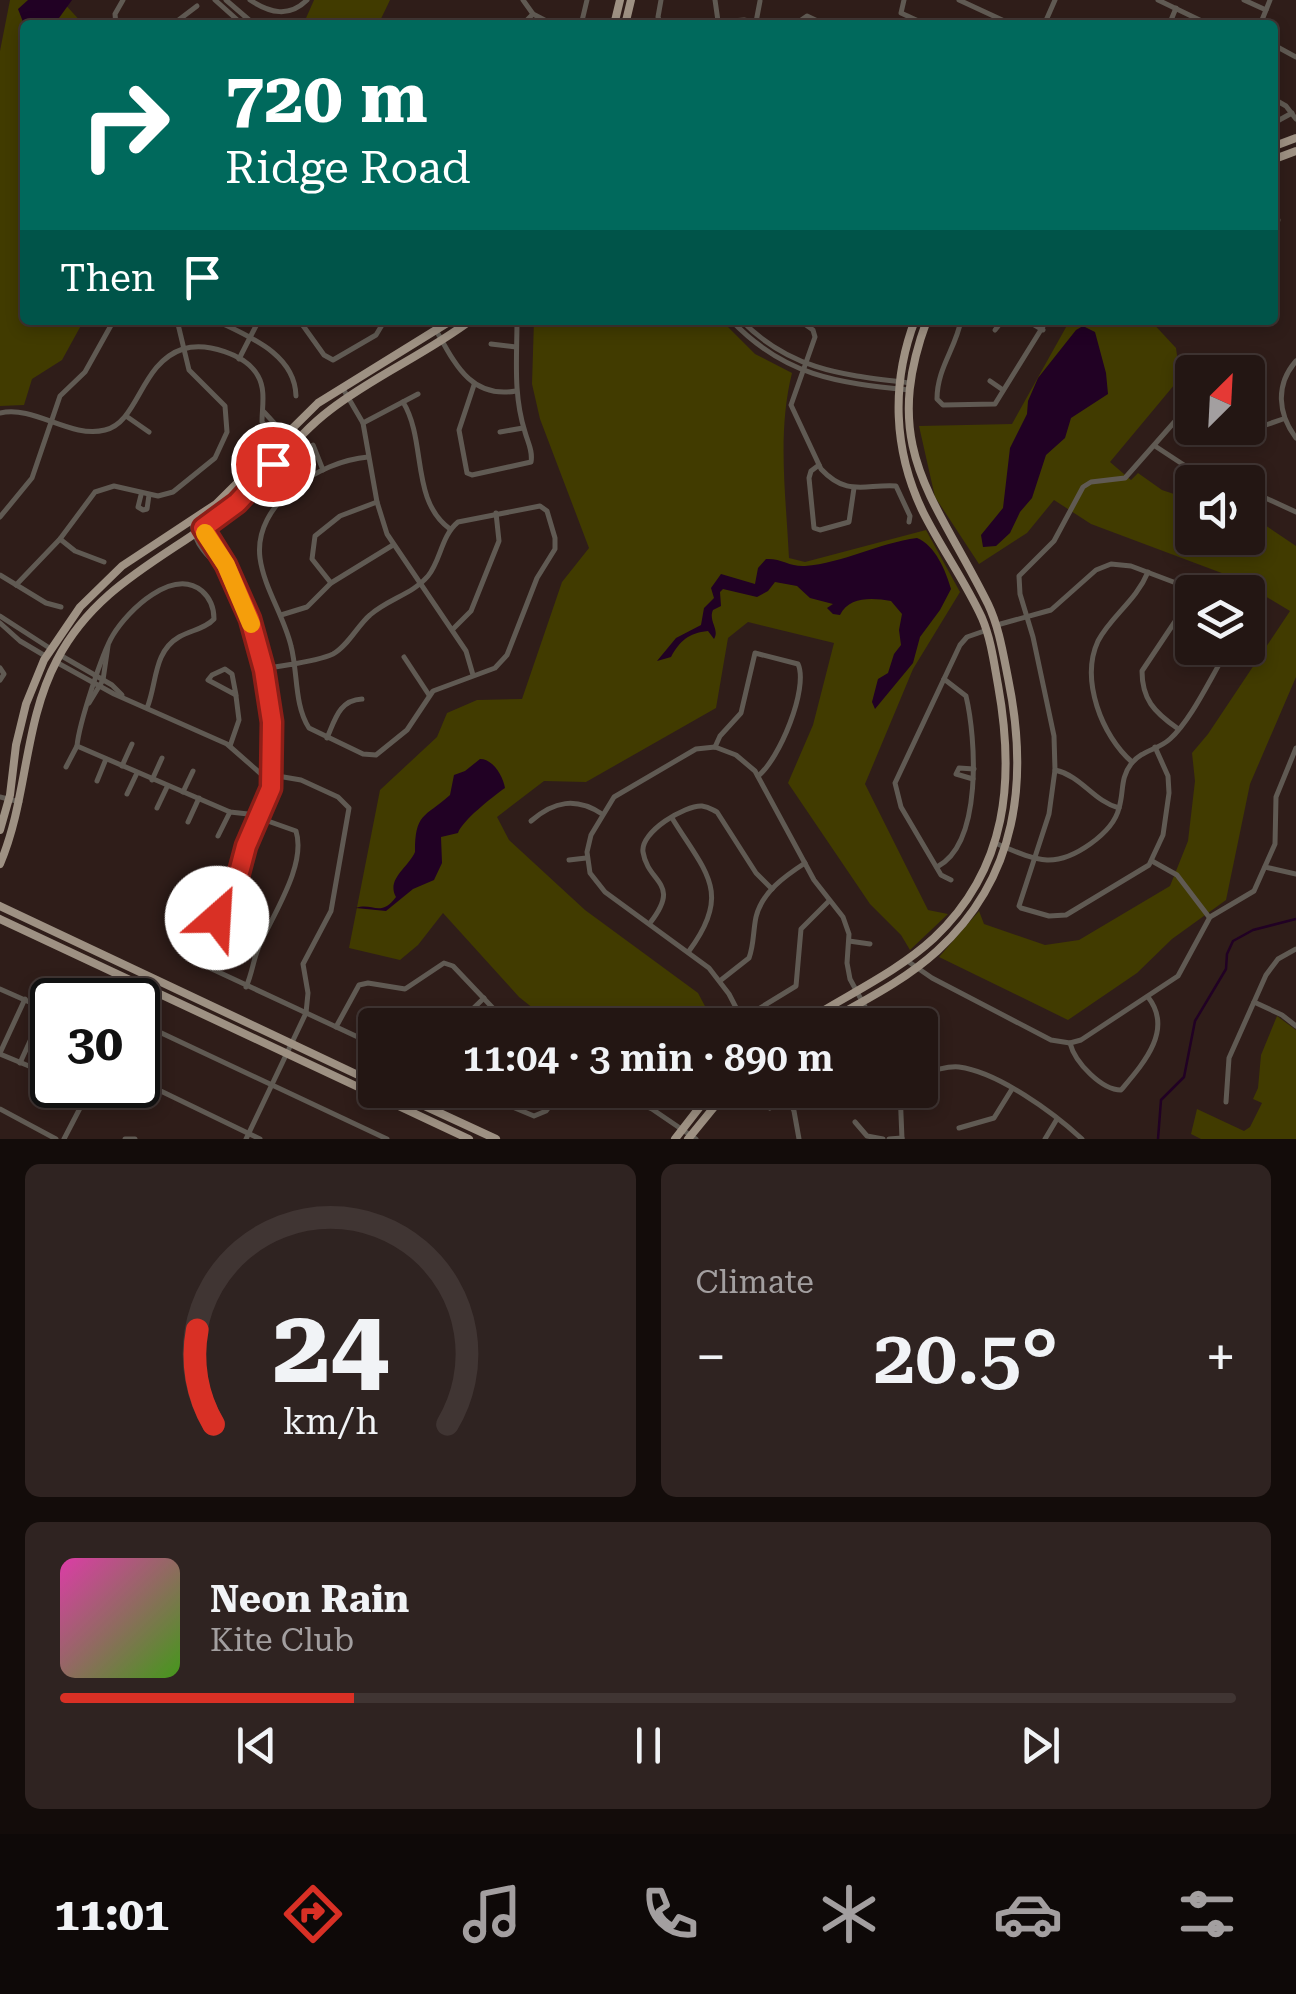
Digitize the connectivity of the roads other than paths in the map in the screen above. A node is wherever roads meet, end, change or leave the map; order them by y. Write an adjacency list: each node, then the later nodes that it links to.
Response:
1 (215, 0): 16 (street)
2 (226, 0): 17 (street)
3 (250, 0): 10 (street)
4 (523, 0): 14 (street)
5 (904, 0): 20 (street)
6 (959, 0): 21 (street)
7 (1158, 0): 12 (street)
8 (1244, 0): 13 (street)
9 (1270, 0): 13 (street)
10 (306, 1)
11 (197, 6): 15 (street)
12 (1176, 8): 22 (street); 23 (street)
13 (1266, 10): 24 (street)
14 (533, 14): 18 (street); 19 (street)
15 (179, 20)
16 (237, 20)
17 (249, 20)
18 (527, 20)
19 (544, 20)
20 (917, 20)
21 (1002, 20)
22 (1171, 20)
23 (1200, 20)
24 (1262, 20)
25 (111, 325): 69 (street)
26 (178, 325): 50 (street)
27 (226, 325): 46 (street)
28 (257, 325): 46 (street)
29 (303, 325): 30 (street)
30 (383, 325)
31 (444, 325): 43 (main road)
32 (465, 325): 47 (main road)
33 (517, 325): 49 (street)
34 (736, 325): 54 (street)
35 (747, 325): 53 (street)
36 (804, 325): 53 (street)
37 (915, 325): 57 (main road)
38 (926, 325): 59 (main road)
39 (961, 325): 60 (street)
40 (999, 325): 44 (street)
41 (1034, 325): 45 (street)
42 (1045, 325): 45 (street)
43 (436, 330): 47 (street); 58 (main road)
44 (995, 330)
45 (1043, 330): 60 (street)
46 (251, 337): 51 (street); 63 (street)
47 (443, 342): 56 (street); 64 (main road)
48 (491, 344): 49 (street)
49 (516, 347): 61 (street)
50 (182, 349): 51 (street); 67 (street); 87 (street)
51 (239, 360): 76 (street)
52 (1296, 361): 68 (street)
53 (804, 363): 54 (street); 57 (street)
54 (801, 371): 57 (street); 82 (street)
55 (990, 381): 60 (street)
56 (474, 385): 61 (street); 73 (street)
57 (899, 386): 59 (street); 115 (main road)
58 (342, 387): 64 (street); 76 (main road)
59 (910, 387): 113 (main road)
60 (1003, 390)
61 (516, 391): 73 (street)
62 (418, 394): 65 (street)
63 (296, 396)
64 (349, 397): 71 (street); 78 (main road)
65 (403, 402): 71 (street); 96 (street)
66 (0, 413): 69 (street)
67 (126, 416): 69 (street); 74 (street)
68 (1283, 419): 72 (street); 77 (street)
69 (50, 420): 92 (street)
70 (1175, 422): 80 (street)
71 (363, 423): 81 (street)
72 (1265, 425)
73 (523, 428): 75 (street)
74 (149, 432)
75 (500, 432)
76 (282, 437): 78 (street); 93 (main road)
77 (1296, 438)
78 (291, 444): 95 (main road)
79 (313, 444): 84 (street)
80 (1155, 446): 83 (street); 110 (street)
81 (368, 457): 84 (street); 89 (street)
82 (819, 465): 85 (street); 85 (street)
83 (1184, 465)
84 (323, 470): 109 (street)
85 (854, 488): 94 (street)
86 (141, 494): 87 (street); 87 (street); 98 (street)
87 (149, 495)
88 (1265, 498): 90 (street)
89 (377, 502): 99 (street); 104 (street)
90 (1296, 512)
91 (496, 513): 96 (street); 114 (street); 123 (street)
92 (0, 518)
93 (192, 522): 95 (street); 97 (street); 116 (main road)
94 (909, 522)
95 (203, 528): 97 (main road); 101 (street)
96 (450, 529): 105 (street)
97 (193, 535): 101 (street); 118 (main road)
98 (60, 539): 100 (street); 107 (street)
99 (393, 544): 104 (street); 105 (street)
100 (104, 562)
101 (228, 572): 122 (street)
102 (1148, 572): 106 (street); 110 (street); 141 (street)
103 (0, 574): 107 (street)
104 (331, 583): 109 (street)
105 (420, 584): 114 (street); 119 (street)
106 (1175, 584)
107 (16, 585): 108 (street)
108 (61, 607)
109 (281, 616): 119 (street)
110 (1028, 618): 113 (street); 145 (street)
111 (0, 619): 116 (street)
112 (1175, 623): 131 (street)
113 (996, 626): 115 (street); 170 (main road)
114 (453, 629): 123 (street)
115 (986, 630): 125 (street); 169 (main road)
116 (48, 653): 118 (street); 156 (main road)
117 (404, 657): 127 (street)
118 (58, 658): 126 (street); 158 (main road)
119 (294, 662): 122 (street); 132 (street)
120 (1218, 665): 131 (street)
121 (0, 668): 124 (street)
122 (264, 670): 148 (street)
123 (473, 676): 127 (street)
124 (0, 680)
125 (944, 680): 144 (street); 178 (street)
126 (99, 681): 130 (street); 130 (street); 133 (street)
127 (429, 694): 132 (street)
128 (236, 695): 128 (street); 135 (street)
129 (362, 699): 132 (street)
130 (147, 708): 135 (street)
131 (1178, 729): 136 (street)
132 (327, 738)
133 (77, 742): 140 (street); 142 (street)
134 (132, 744): 143 (street)
135 (230, 746): 148 (street)
136 (1155, 746): 141 (street); 174 (street)
137 (715, 747): 149 (street); 149 (street); 162 (street)
138 (1296, 748): 177 (street)
139 (162, 758): 152 (street)
140 (106, 759): 143 (street); 151 (street)
141 (1132, 762): 160 (street)
142 (66, 766)
143 (122, 766): 147 (street)
144 (974, 769): 150 (street); 150 (street)
145 (1056, 770): 160 (street); 172 (street)
146 (193, 771): 154 (street)
147 (137, 773): 152 (street); 155 (street)
148 (271, 775): 163 (street); 212 (street)
149 (758, 776): 175 (street)
150 (973, 779): 178 (street)
151 (97, 780)
152 (152, 780): 153 (street)
153 (167, 787): 154 (street); 159 (street)
154 (183, 792): 157 (street)
155 (127, 794)
156 (4, 798): 158 (street); 167 (main road)
157 (199, 798): 161 (street); 166 (street)
158 (20, 802): 176 (main road)
159 (158, 808)
160 (1119, 808): 172 (street)
161 (230, 812): 163 (street); 168 (street)
162 (602, 814): 165 (street); 171 (street)
163 (259, 818): 196 (street); 196 (street)
164 (672, 818): 181 (street); 186 (street); 190 (street)
165 (531, 821)
166 (188, 822)
167 (0, 830)
168 (218, 836)
169 (996, 843): 170 (street); 192 (main road)
170 (1005, 847): 172 (street); 194 (main road)
171 (586, 858): 173 (street); 186 (street)
172 (1034, 858): 174 (street)
173 (569, 860)
174 (1152, 861): 184 (street)
175 (805, 863): 181 (street); 182 (street)
176 (0, 864)
177 (1265, 866): 179 (street); 184 (street)
178 (937, 867): 180 (street)
179 (1296, 874)
180 (952, 880)
181 (772, 889): 195 (street)
182 (829, 900): 187 (street); 208 (street)
183 (0, 905): 191 (main road)
184 (1210, 917): 199 (street)
185 (0, 919): 193 (main road)
186 (650, 923): 190 (street)
187 (848, 941): 188 (street); 198 (street)
188 (870, 944)
189 (1296, 949): 204 (street)
190 (689, 951): 195 (street)
191 (108, 957): 193 (main road); 219 (main road)
192 (906, 960): 194 (street); 198 (main road)
193 (103, 968): 221 (main road)
194 (916, 968): 203 (main road); 218 (street)
195 (720, 980): 207 (street)
196 (246, 986): 212 (street)
197 (1, 991): 200 (street)
198 (856, 991): 203 (street); 209 (main road)
199 (1147, 996): 218 (street); 218 (street)
200 (25, 998): 202 (street); 220 (street)
201 (484, 998): 205 (street); 206 (street); 214 (street)
202 (30, 1000)
203 (862, 1002): 210 (main road); 211 (street)
204 (1254, 1002): 213 (street); 229 (street)
205 (474, 1008)
206 (493, 1008)
207 (736, 1008)
208 (764, 1008)
209 (828, 1008)
210 (851, 1008)
211 (865, 1008)
212 (306, 1013): 214 (street); 219 (street)
213 (1296, 1026)
214 (336, 1027): 216 (street)
215 (160, 1033): 226 (street)
216 (358, 1038)
217 (30, 1041): 222 (street)
218 (1070, 1043)
219 (290, 1044): 221 (street); 225 (main road)
220 (0, 1053): 222 (street)
221 (285, 1054): 226 (street); 250 (main road)
222 (20, 1063): 223 (street)
223 (30, 1067)
224 (938, 1071): 227 (street)
225 (358, 1075)
226 (269, 1085): 244 (street); 249 (street)
227 (1012, 1089): 240 (street); 242 (street)
228 (160, 1091): 244 (street)
229 (1226, 1102)
230 (80, 1108): 247 (street)
231 (429, 1108): 251 (main road)
232 (515, 1108): 233 (street)
233 (548, 1108)
234 (650, 1108): 243 (street)
235 (698, 1108): 243 (main road)
236 (714, 1108): 245 (main road)
237 (790, 1108): 253 (street)
238 (901, 1108): 255 (street)
239 (0, 1109): 246 (street)
240 (1057, 1119): 256 (street); 257 (street)
241 (855, 1122): 254 (street)
242 (959, 1128)
243 (682, 1129): 245 (street); 252 (main road)
244 (247, 1136): 248 (street)
245 (692, 1138)
246 (56, 1139)
247 (64, 1139)
248 (260, 1139)
249 (387, 1139)
250 (469, 1139)
251 (496, 1139)
252 (675, 1139)
253 (799, 1139)
254 (886, 1139): 255 (street)
255 (902, 1139)
256 (1045, 1139)
257 (1082, 1139)

